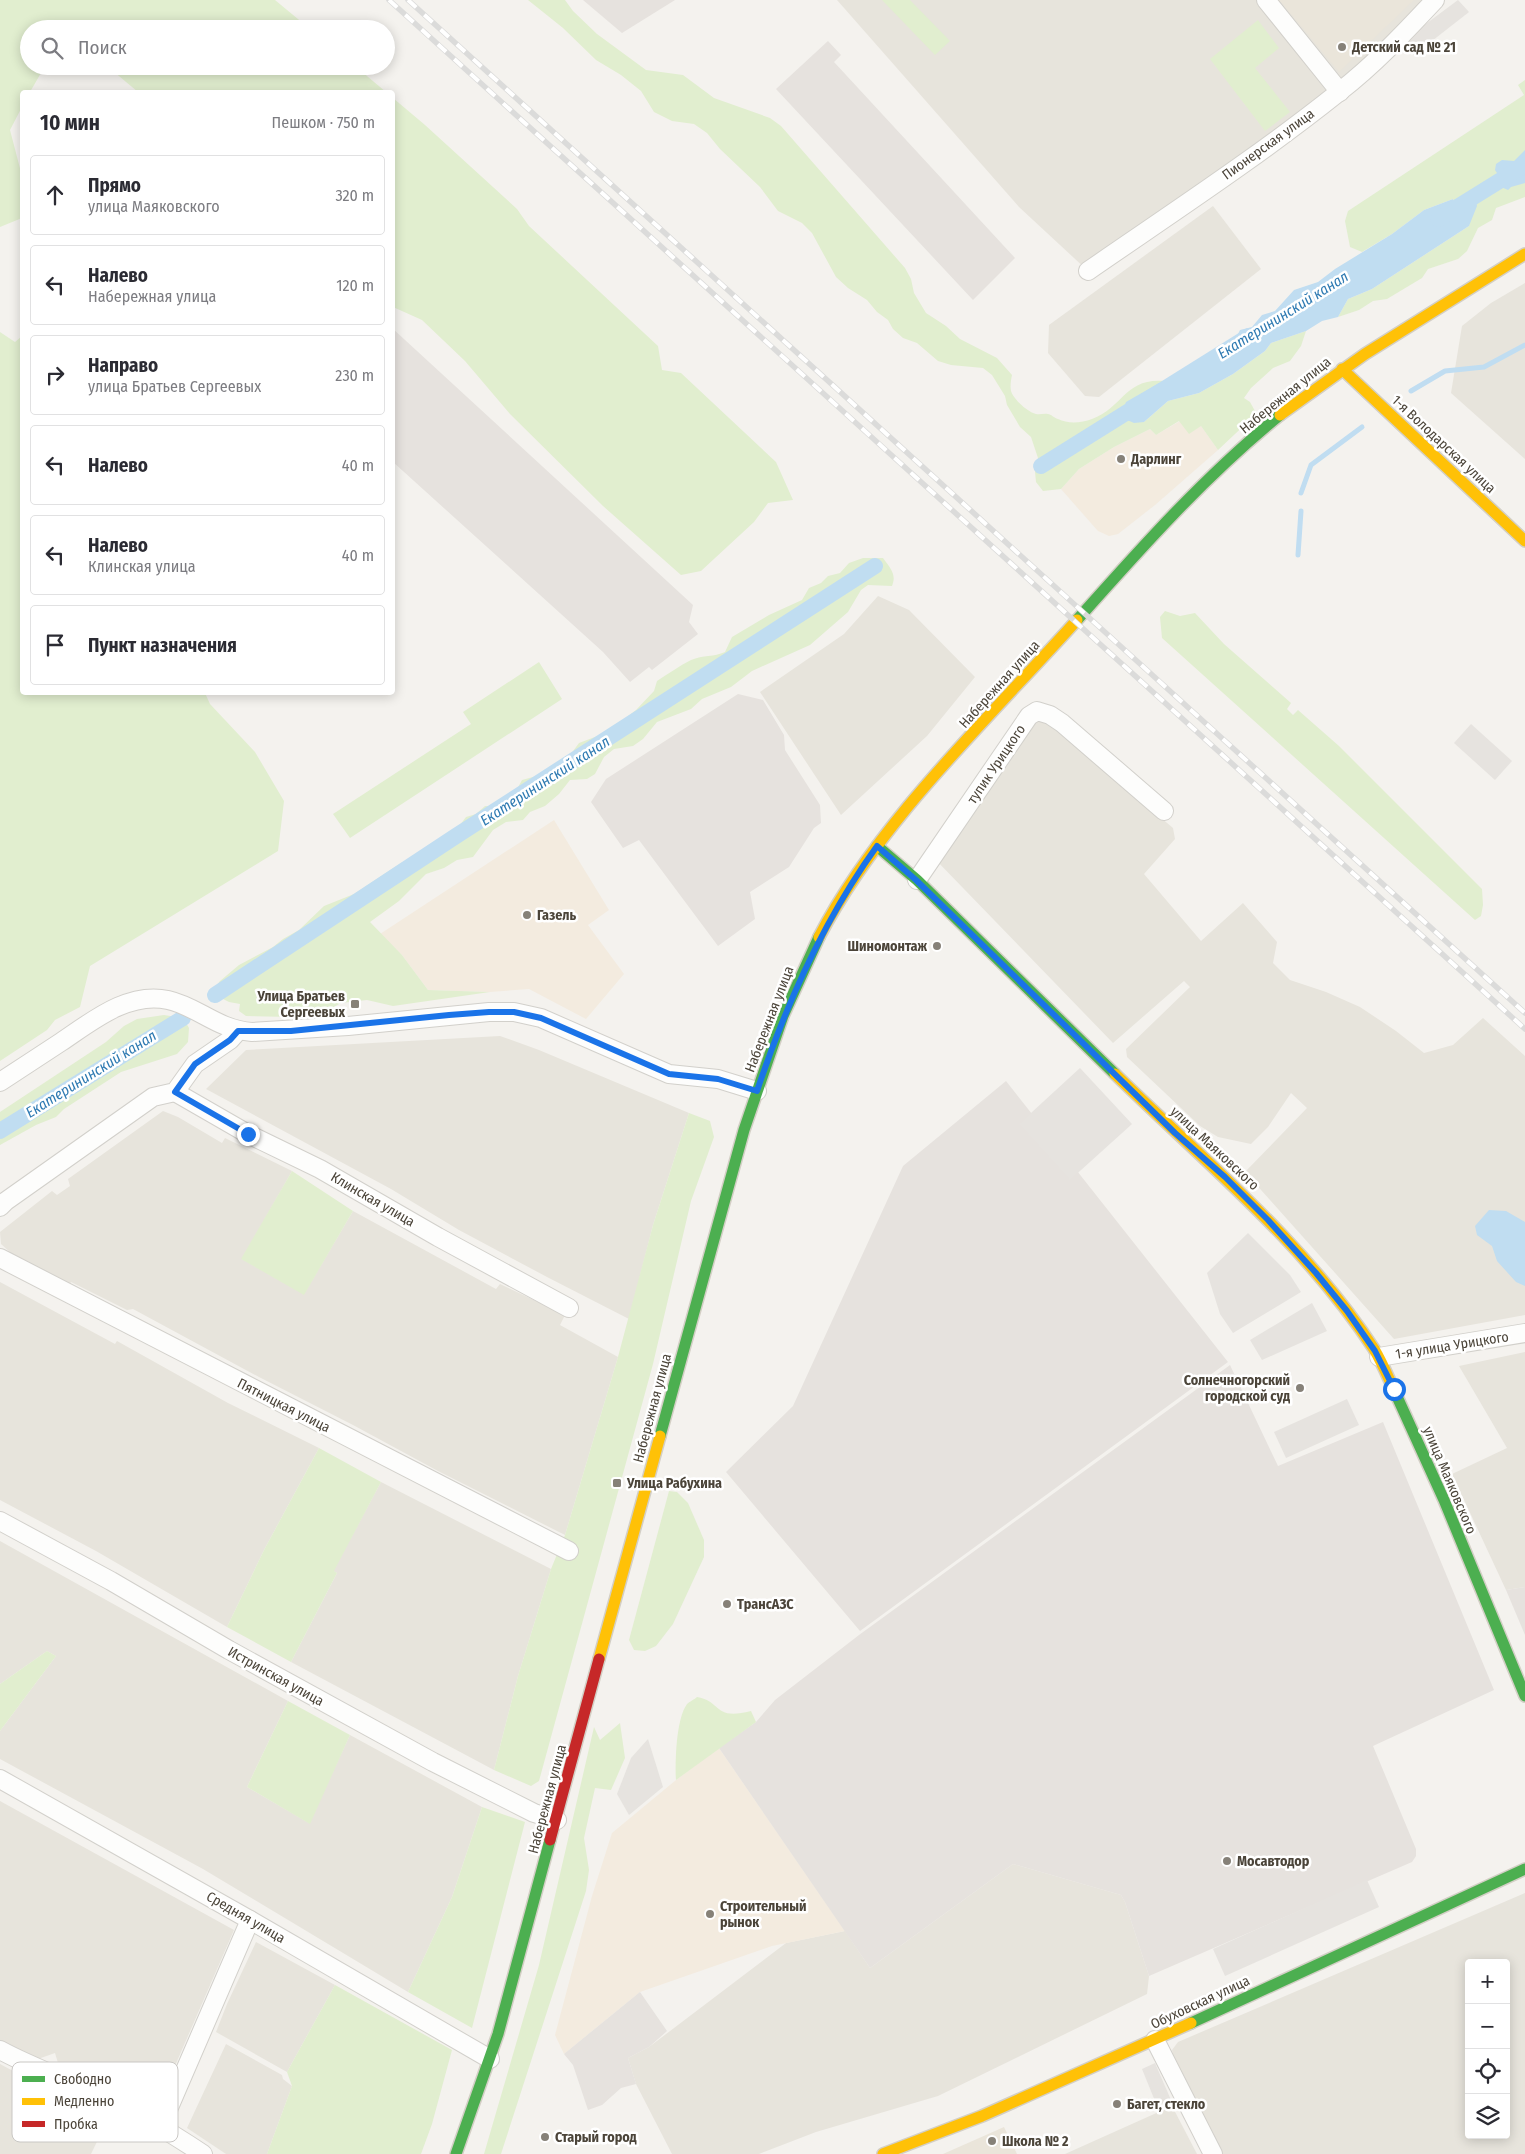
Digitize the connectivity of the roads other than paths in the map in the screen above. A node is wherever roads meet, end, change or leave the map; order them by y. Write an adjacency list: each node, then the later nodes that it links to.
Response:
1 (1266, 0): 3 (street)
2 (1435, 0): 3 (street, Пионерская улица)
3 (1340, 92): 5 (street, Пионерская улица)
4 (1525, 254): 6 (main road, Набережная улица)
5 (1088, 271)
6 (1342, 369): 7 (main road, 1-я Володарская улица); 9 (main road, Набережная улица)
7 (1525, 541)
8 (1164, 810): 10 (street, тупик Урицкого)
9 (877, 846): 10 (main road, улица Маяковского); 13 (main road, Набережная улица)
10 (916, 880): 19 (main road, улица Маяковского)
11 (238, 1031): 12 (street); 13 (street); 14 (street)
12 (0, 1082)
13 (757, 1091): 24 (main road, Набережная улица)
14 (175, 1092): 15 (street); 17 (street, Клинская улица)
15 (0, 1207)
16 (0, 1258): 21 (street, Пятницкая улица)
17 (569, 1308)
18 (1525, 1334): 19 (street, 1-я улица Урицкого)
19 (1379, 1357): 22 (main road, улица Маяковского)
20 (0, 1521): 24 (street, Истринская улица)
21 (569, 1551)
22 (1525, 1696)
23 (0, 1779): 26 (street, Средняя улица)
24 (557, 1820): 29 (main road, Набережная улица)
25 (1525, 1869): 27 (main road, Обуховская улица)
26 (250, 1920): 29 (street, Средняя улица); 31 (street)
27 (1155, 2040): 35 (main road, Обуховская улица); 36 (street)
28 (0, 2050): 30 (street)
29 (490, 2059): 34 (main road, Набережная улица)
30 (23, 2062)
31 (178, 2085)
32 (178, 2138): 33 (street)
33 (203, 2154)
34 (456, 2154)
35 (883, 2154)
36 (1213, 2154)

